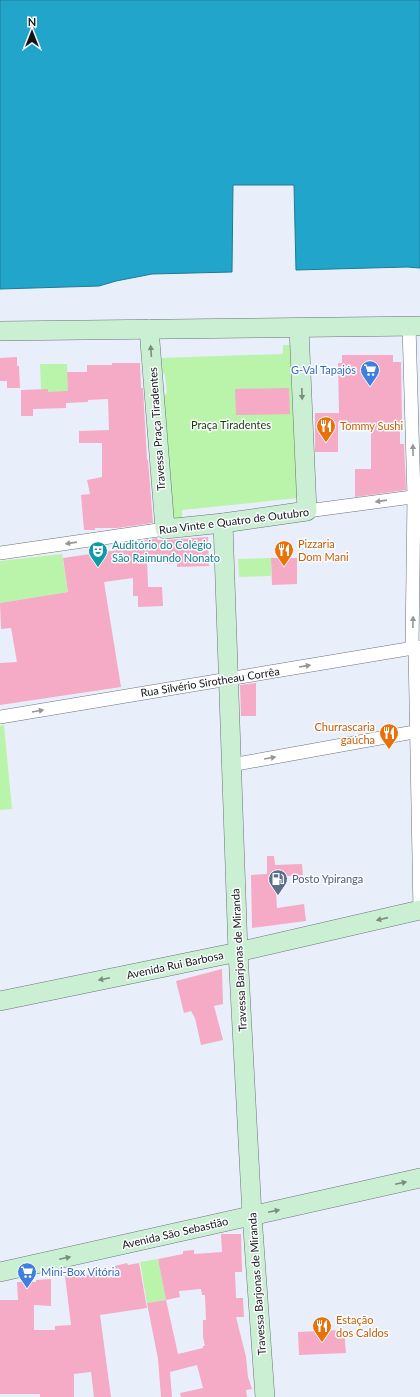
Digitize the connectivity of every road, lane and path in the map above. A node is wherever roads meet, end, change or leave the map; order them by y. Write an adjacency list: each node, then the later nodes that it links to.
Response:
1 (415, 326): 2 (street); 5 (street, one-way to 1)
2 (299, 328): 3 (street); 6 (street, one-way to 6)
3 (149, 329): 4 (street); 8 (street, Travessa Praça Tiradentes, one-way to 3)
4 (0, 331)
5 (417, 496): 6 (street, Rua Vinte e Quatro de Outubro, one-way to 6); 10 (street, one-way to 5)
6 (307, 511): 7 (street, Rua Vinte e Quatro de Outubro)
7 (223, 523): 8 (street, Rua Vinte e Quatro de Outubro); 11 (street, Travessa Barjonas de Miranda)
8 (165, 529): 9 (street, Rua Vinte e Quatro de Outubro, one-way to 9)
9 (0, 554)
10 (418, 648): 11 (street, Rua Silvério Sirotheau Corrêa, one-way to 10); 13 (street)
11 (229, 679): 12 (street, Rua Silvério Sirotheau Corrêa, one-way to 11); 14 (street, Travessa Barjonas de Miranda)
12 (0, 717)
13 (418, 731): 14 (street, one-way to 13); 15 (street)
14 (231, 765): 16 (street, Travessa Barjonas de Miranda)
15 (420, 910): 16 (street, Avenida Rui Barbosa, one-way to 16)
16 (238, 952): 17 (street, Avenida Rui Barbosa, one-way to 17); 19 (street, Travessa Barjonas de Miranda)
17 (0, 1001)
18 (420, 1178): 19 (street, Avenida São Sebastião, one-way to 18)
19 (252, 1216): 20 (street, Avenida São Sebastião, one-way to 19); 21 (street, Travessa Barjonas de Miranda)
20 (0, 1272)
21 (265, 1397)

